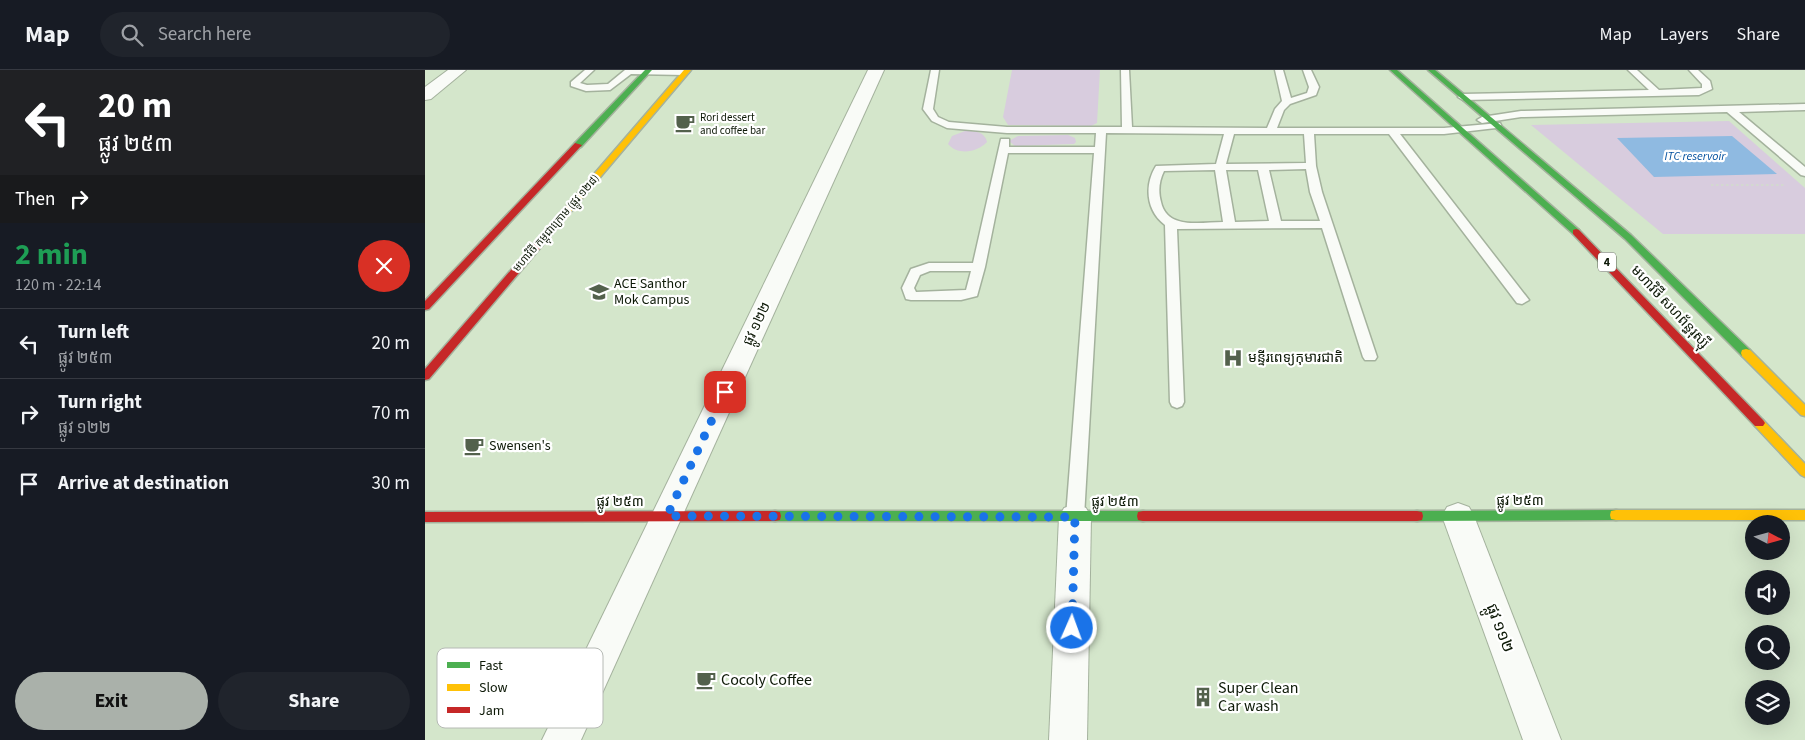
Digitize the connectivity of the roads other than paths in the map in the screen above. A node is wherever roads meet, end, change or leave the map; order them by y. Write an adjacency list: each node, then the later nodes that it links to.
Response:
1 (458, 70): 16 (street)
2 (591, 70): 12 (lane)
3 (876, 70): 49 (street, ផ្លូវ ១២២)
4 (935, 70): 23 (lane)
5 (1125, 70): 25 (lane)
6 (1279, 70): 18 (lane)
7 (1307, 70): 18 (lane)
8 (1393, 70): 22 (main road, មហាវិថី សហព័ន្ធរុស្ស៊ី / 4)
9 (1431, 70): 17 (main road, មហាវិថី សហព័ន្ធរុស្ស៊ី / 4)
10 (1632, 70): 15 (lane)
11 (1693, 70): 15 (lane)
12 (629, 71): 13 (lane)
13 (648, 71): 14 (lane); 42 (main road)
14 (687, 71): 44 (main road, មហាវិថី កម្ពុជាក្រោម (ផ្លូវ ១២៨))
15 (1657, 93): 17 (lane)
16 (425, 95)
17 (1463, 97): 21 (main road, មហាវិថី សហព័ន្ធរុស្ស៊ី / 4)
18 (1287, 102): 27 (lane)
19 (1805, 108): 20 (lane)
20 (1730, 109): 21 (lane); 35 (lane)
21 (1492, 122): 22 (lane); 46 (main road, មហាវិថី សហព័ន្ធរុស្ស៊ី / 4)
22 (1457, 126): 29 (lane); 47 (main road, មហាវិថី សហព័ន្ធរុស្ស៊ី / 4)
23 (1007, 130): 24 (lane); 30 (lane)
24 (1101, 130): 25 (lane); 31 (lane)
25 (1127, 130): 26 (lane)
26 (1230, 131): 27 (lane); 34 (lane)
27 (1270, 131): 28 (lane)
28 (1309, 131): 29 (lane); 32 (lane)
29 (1392, 131): 41 (lane)
30 (1003, 150): 31 (lane); 40 (lane)
31 (1100, 150): 52 (lane)
32 (1311, 166): 33 (lane); 37 (lane)
33 (1263, 167): 34 (lane); 38 (lane)
34 (1220, 168): 36 (lane); 39 (lane)
35 (1805, 173)
36 (1171, 224): 39 (lane); 45 (lane)
37 (1325, 224): 38 (lane); 43 (lane)
38 (1276, 225): 39 (lane)
39 (1230, 226)
40 (979, 267): 40 (lane)
41 (1522, 300)
42 (425, 307)
43 (1370, 357)
44 (425, 376)
45 (1177, 402)
46 (1805, 412)
47 (1805, 472)
48 (1805, 515): 50 (main road, ផ្លូវ ២៥៣)
49 (667, 516): 51 (main road, ផ្លូវ ២៥៣); 52 (main road, ផ្លូវ ២៥៣); 53 (street, ផ្លូវ ១២២)
50 (1458, 516): 52 (main road, ផ្លូវ ២៥៣); 57 (street, ផ្លូវ ១១២)
51 (425, 517)
52 (1075, 517): 56 (street)
53 (603, 651)
54 (567, 728): 55 (street, ផ្លូវ ១២២)
55 (561, 740)
56 (1068, 740)
57 (1542, 740)

